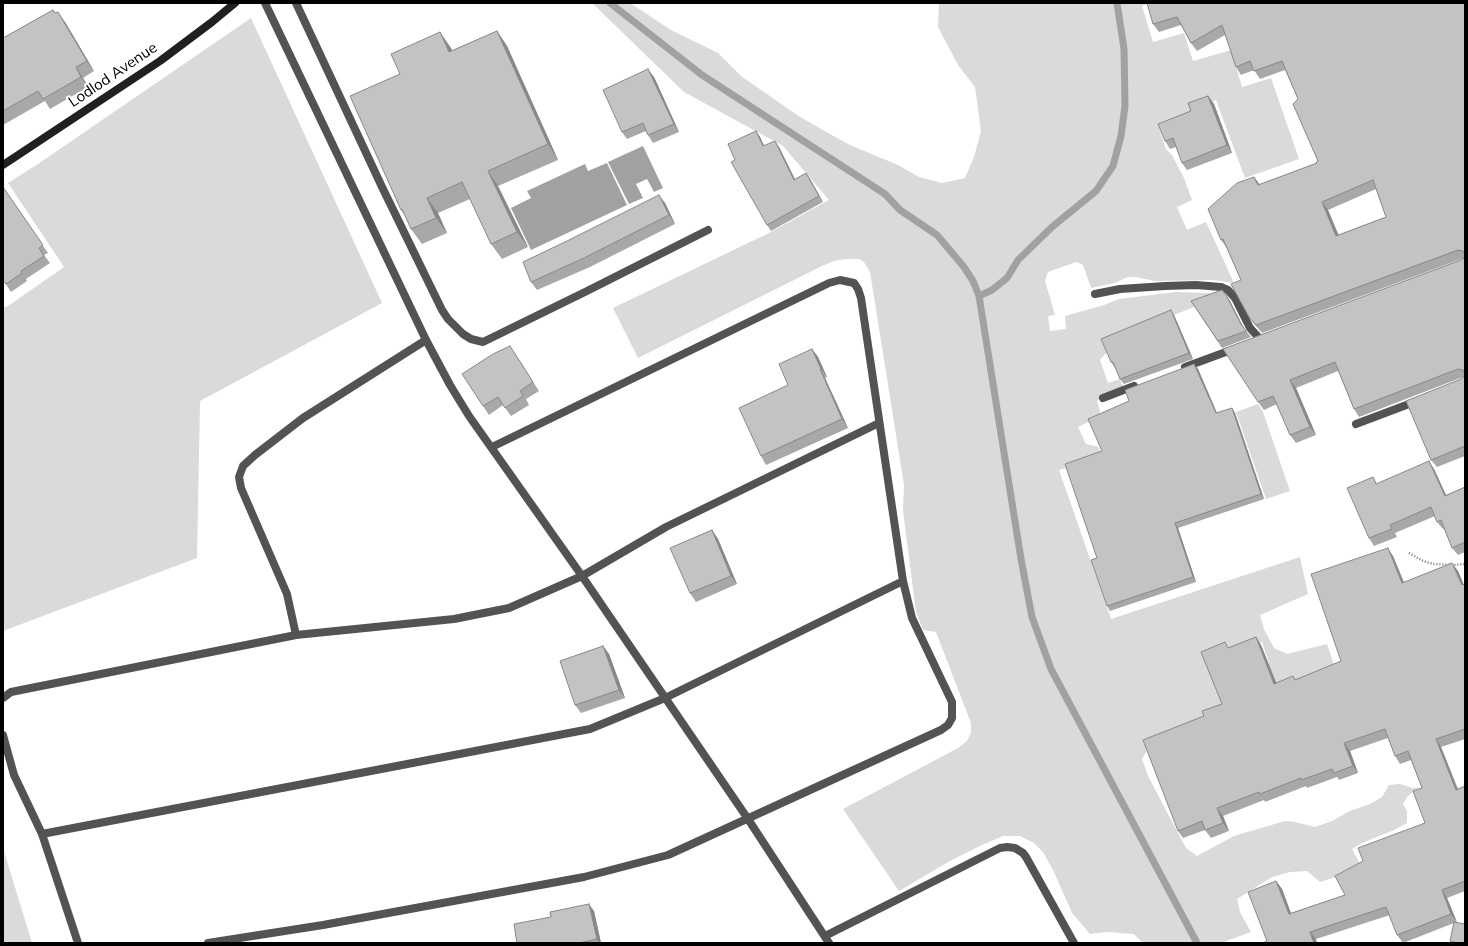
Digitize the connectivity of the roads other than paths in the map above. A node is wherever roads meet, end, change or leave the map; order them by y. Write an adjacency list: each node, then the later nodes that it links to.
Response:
1 (235, 3): 4 (main road, Lodlod Avenue)
2 (265, 3): 8 (street)
3 (296, 3): 5 (street)
4 (3, 165)
5 (708, 230)
6 (1095, 294): 7 (street)
7 (1260, 339)
8 (426, 340): 16 (street); 19 (street)
9 (1238, 347): 10 (street)
10 (1174, 371)
11 (1138, 385): 12 (street)
12 (1103, 398)
13 (1421, 399): 15 (street)
14 (879, 423): 16 (street); 17 (street); 18 (street)
15 (1356, 424)
16 (492, 447): 17 (street)
17 (582, 576): 19 (street); 21 (street)
18 (903, 581): 21 (street); 23 (street)
19 (296, 635): 20 (street)
20 (3, 698)
21 (665, 698): 23 (street); 24 (street)
22 (3, 735): 24 (street)
23 (748, 819): 25 (street); 27 (street)
24 (42, 834): 26 (street)
25 (827, 940): 28 (street)
26 (78, 943)
27 (208, 943)
28 (1074, 943)

